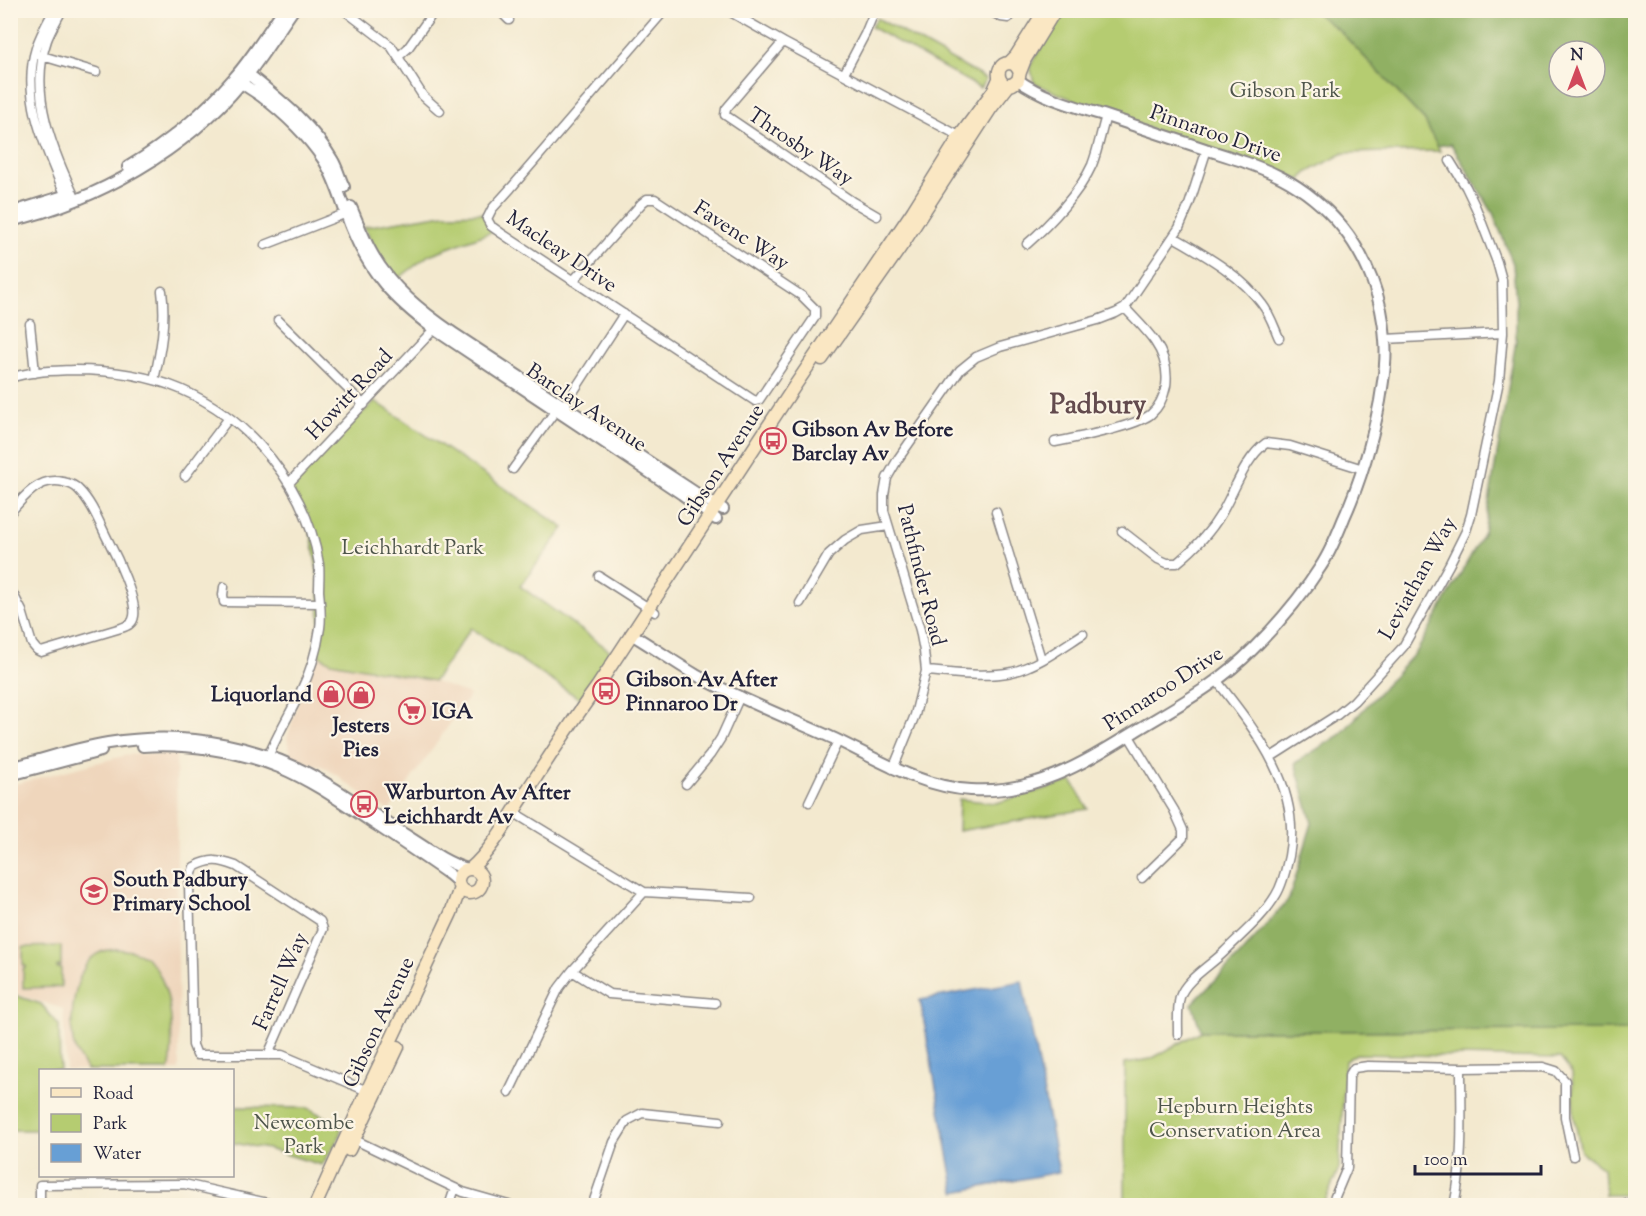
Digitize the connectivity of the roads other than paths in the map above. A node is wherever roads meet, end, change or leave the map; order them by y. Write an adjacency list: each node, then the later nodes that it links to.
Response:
1 (54, 10): 17 (street)
2 (62, 10): 17 (street)
3 (283, 10): 22 (street)
4 (293, 10): 22 (street)
5 (344, 10): 18 (street)
6 (435, 10): 18 (street)
7 (499, 10): 15 (street)
8 (665, 10): 37 (street, Macleay Drive)
9 (727, 10): 16 (street)
10 (875, 10): 21 (street)
11 (988, 10): 12 (street)
12 (1018, 10)
13 (1045, 10): 19 (main road)
14 (1055, 10): 23 (main road, Gibson Avenue)
15 (509, 21)
16 (783, 42): 21 (street); 32 (street, Throsby Way)
17 (39, 55): 20 (street); 29 (street)
18 (399, 57): 24 (street)
19 (1009, 63): 23 (main road); 23 (main road)
20 (96, 72)
21 (844, 74): 26 (street)
22 (241, 76): 29 (street); 30 (street, Barclay Avenue)
23 (1012, 79): 25 (street, Pinnaroo Drive); 26 (main road, Gibson Avenue)
24 (440, 111)
25 (1106, 116): 27 (street, Pinnaroo Drive); 35 (street)
26 (965, 139): 59 (main road, Gibson Avenue)
27 (1207, 149): 34 (street); 46 (street, Pinnaroo Drive)
28 (1450, 161): 44 (street, Leviathan Way)
29 (71, 198): 31 (street); 33 (street)
30 (350, 212): 36 (street); 43 (street, Barclay Avenue)
31 (10, 213)
32 (877, 216)
33 (10, 221)
34 (1174, 237): 39 (street); 45 (street)
35 (1027, 244)
36 (266, 245)
37 (573, 281): 40 (street, Macleay Drive); 50 (street, Favenc Way)
38 (162, 291): 49 (street)
39 (1125, 308): 54 (street); 62 (street, Pathfinder Road)
40 (624, 314): 50 (street, Macleay Drive); 52 (street)
41 (278, 320): 51 (street)
42 (30, 324): 47 (street)
43 (437, 326): 51 (street, Howitt Road); 52 (street, Barclay Avenue)
44 (1503, 333): 46 (street); 78 (street, Leviathan Way)
45 (1279, 338)
46 (1385, 339): 56 (street, Pinnaroo Drive)
47 (35, 374): 48 (street); 49 (street)
48 (10, 378)
49 (154, 380): 53 (street)
50 (759, 400)
51 (364, 405): 58 (street, Howitt Road)
52 (560, 408): 55 (street); 59 (street, Barclay Avenue)
53 (229, 418): 57 (street); 58 (street)
54 (1055, 442)
55 (513, 469)
56 (1364, 469): 63 (street); 74 (street, Pinnaroo Drive)
57 (185, 476)
58 (289, 483): 67 (street)
59 (716, 512): 69 (main road, Gibson Avenue)
60 (996, 512): 72 (street)
61 (10, 513): 66 (street)
62 (888, 526): 68 (street); 73 (street, Pathfinder Road)
63 (1122, 531)
64 (599, 576): 69 (street)
65 (224, 587): 67 (street)
66 (10, 588)
67 (320, 603): 79 (street)
68 (800, 603)
69 (651, 610): 71 (main road, Gibson Avenue)
70 (1083, 634): 72 (street)
71 (634, 636): 75 (street, Pinnaroo Drive); 85 (main road, Gibson Avenue)
72 (1041, 659): 73 (street)
73 (926, 671): 81 (street, Pathfinder Road)
74 (1217, 681): 76 (street, Pinnaroo Drive); 78 (street)
75 (740, 696): 77 (street, Pinnaroo Drive); 83 (street)
76 (1129, 736): 81 (street, Pinnaroo Drive); 87 (street)
77 (838, 741): 81 (street, Pinnaroo Drive); 84 (street)
78 (1271, 758): 93 (street)
79 (267, 759): 80 (street); 82 (street); 86 (street); 88 (street)
80 (10, 768)
81 (893, 769)
82 (10, 775)
83 (686, 783)
84 (809, 802)
85 (516, 813): 86 (main road, Gibson Avenue); 89 (street)
86 (472, 871): 88 (main road); 88 (main road)
87 (1142, 878)
88 (462, 888): 97 (main road, Gibson Avenue)
89 (644, 892): 90 (street); 91 (street)
90 (751, 898)
91 (572, 971): 92 (street); 96 (street)
92 (715, 1003)
93 (1178, 1034)
94 (268, 1055): 94 (street, Farrell Way); 97 (street)
95 (1461, 1068): 100 (street); 110 (street); 111 (street)
96 (509, 1092)
97 (371, 1093): 99 (main road, Gibson Avenue)
98 (720, 1121): 109 (street)
99 (350, 1138): 101 (street); 105 (main road, Gibson Avenue); 106 (main road, Gibson Avenue)
100 (1573, 1156)
101 (454, 1188): 107 (street); 108 (street)
102 (1635, 1200): 112 (street)
103 (40, 1206): 104 (street)
104 (281, 1206)
105 (315, 1206)
106 (323, 1206)
107 (449, 1206)
108 (512, 1206)
109 (592, 1206)
110 (1331, 1206)
111 (1454, 1206)
112 (1622, 1206)

